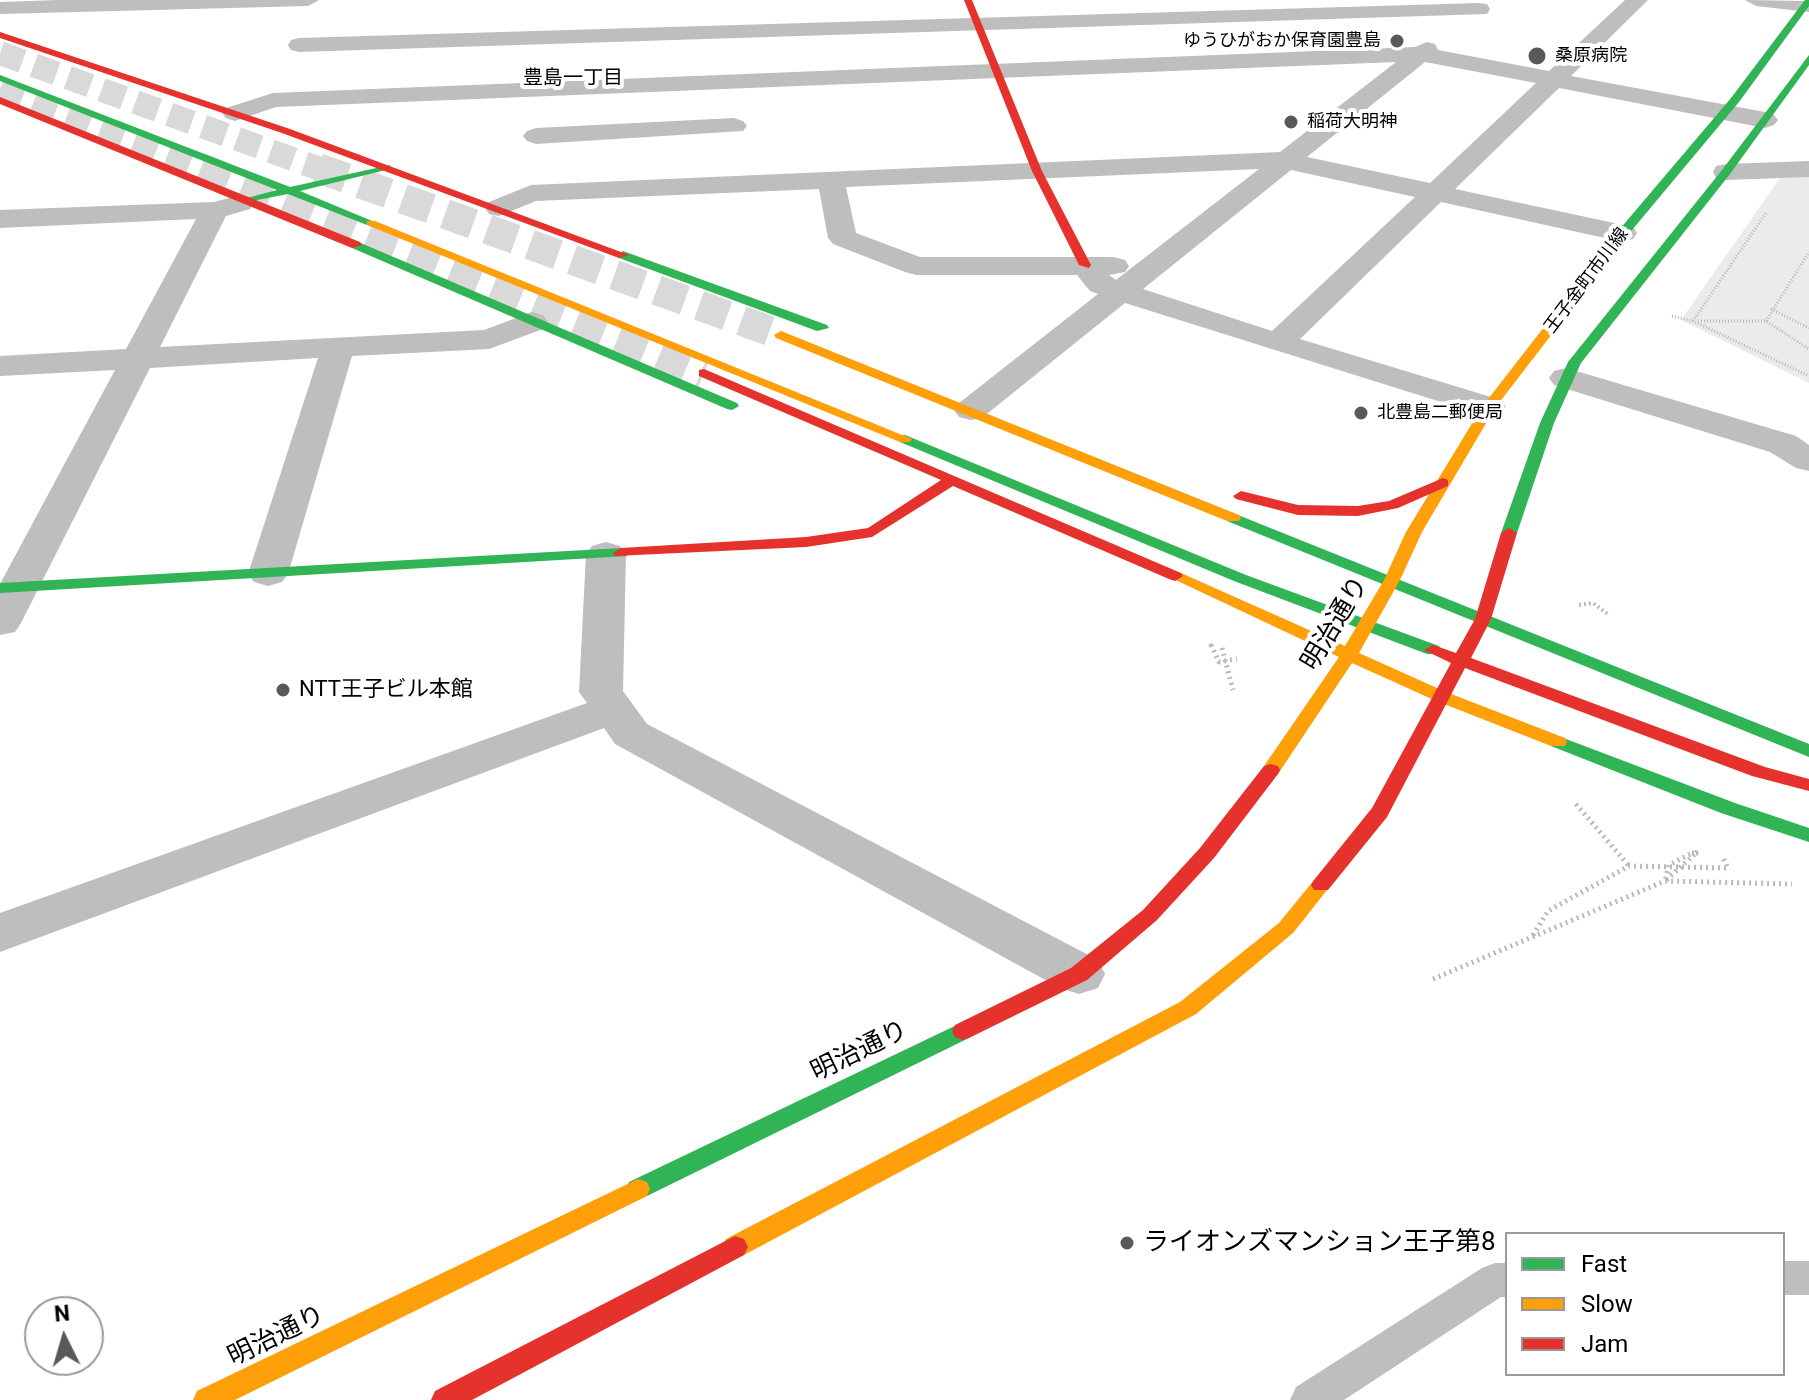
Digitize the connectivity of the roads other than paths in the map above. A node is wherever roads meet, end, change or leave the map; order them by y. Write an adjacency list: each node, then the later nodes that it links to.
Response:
1 (8, 0): 9 (street)
2 (308, 0): 9 (street)
3 (326, 0): 16 (street)
4 (968, 0): 11 (main road)
5 (1637, 0): 20 (street)
6 (1756, 0): 8 (street)
7 (1486, 4): 11 (street); 14 (street)
8 (1806, 4): 25 (main road, 王子金町市川線)
9 (0, 8)
10 (724, 22): 11 (street); 13 (street); 21 (street)
11 (977, 26): 18 (main road)
12 (0, 35): 26 (main road)
13 (549, 38): 16 (street); 22 (street)
14 (1421, 54): 18 (street); 20 (street); 31 (street)
15 (1809, 58): 27 (main road, 王子金町市川線)
16 (293, 59): 23 (street)
17 (0, 66): 71 (main road)
18 (995, 73): 21 (street); 34 (main road)
19 (0, 78): 76 (main road)
20 (1555, 80): 25 (street); 38 (street)
21 (728, 84): 22 (street); 28 (street)
22 (540, 91): 23 (street); 30 (street)
23 (273, 100): 26 (street)
24 (3, 103): 40 (main road)
25 (1726, 112): 27 (street); 44 (main road, 王子金町市川線)
26 (235, 113): 29 (main road)
27 (1765, 120): 35 (main road, 王子金町市川線)
28 (734, 126): 30 (street); 37 (street)
29 (286, 131): 32 (main road); 40 (main road)
30 (536, 136): 39 (street)
31 (1284, 160): 34 (street); 38 (street); 46 (street)
32 (386, 167): 41 (main road); 42 (main road)
33 (1809, 169): 35 (street)
34 (1037, 171): 36 (street); 45 (main road)
35 (1726, 172): 54 (main road, 王子金町市川線)
36 (831, 181): 37 (street); 45 (street)
37 (740, 185): 39 (street)
38 (1440, 192): 44 (street); 49 (street)
39 (531, 193): 42 (street)
40 (212, 197): 41 (street); 43 (street); 51 (street)
41 (251, 200): 47 (main road)
42 (499, 208): 56 (main road)
43 (0, 219)
44 (1623, 233): 55 (main road, 王子金町市川線)
45 (1085, 265): 46 (street)
46 (1136, 282): 49 (street); 56 (street)
47 (532, 322): 50 (street); 57 (main road)
48 (781, 335): 56 (main road)
49 (1278, 343): 55 (street)
50 (338, 348): 51 (street); 64 (street)
51 (139, 358): 52 (street); 66 (street)
52 (0, 366)
53 (704, 373): 61 (main road)
54 (1566, 378): 60 (street); 67 (main road, 王子金町市川線)
55 (1489, 407): 62 (main road, 王子金町市川線)
56 (971, 410): 59 (main road)
57 (756, 417)
58 (798, 434): 61 (main road)
59 (1054, 444): 62 (main road); 65 (main road)
60 (1809, 460)
61 (950, 481): 63 (main road); 69 (main road)
62 (1443, 483): 65 (main road, 王子金町市川線)
63 (606, 554): 64 (main road); 72 (street)
64 (268, 574): 66 (main road)
65 (1392, 580): 67 (main road); 69 (main road, 明治通り)
66 (10, 587): 68 (street)
67 (1483, 619): 70 (main road); 74 (main road)
68 (0, 623)
69 (1349, 654): 70 (main road); 79 (main road, 明治通り)
70 (1440, 696): 77 (main road); 84 (main road)
71 (1631, 704)
72 (611, 710): 78 (street); 79 (street)
73 (1690, 724): 75 (main road)
74 (1809, 751)
75 (1809, 761)
76 (1809, 785)
77 (1809, 835)
78 (0, 933)
79 (1079, 974): 83 (main road, 明治通り)
80 (1785, 1278): 81 (lane)
81 (1809, 1278)
82 (1505, 1280): 85 (lane)
83 (207, 1400)
84 (445, 1400)
85 (1310, 1400)

